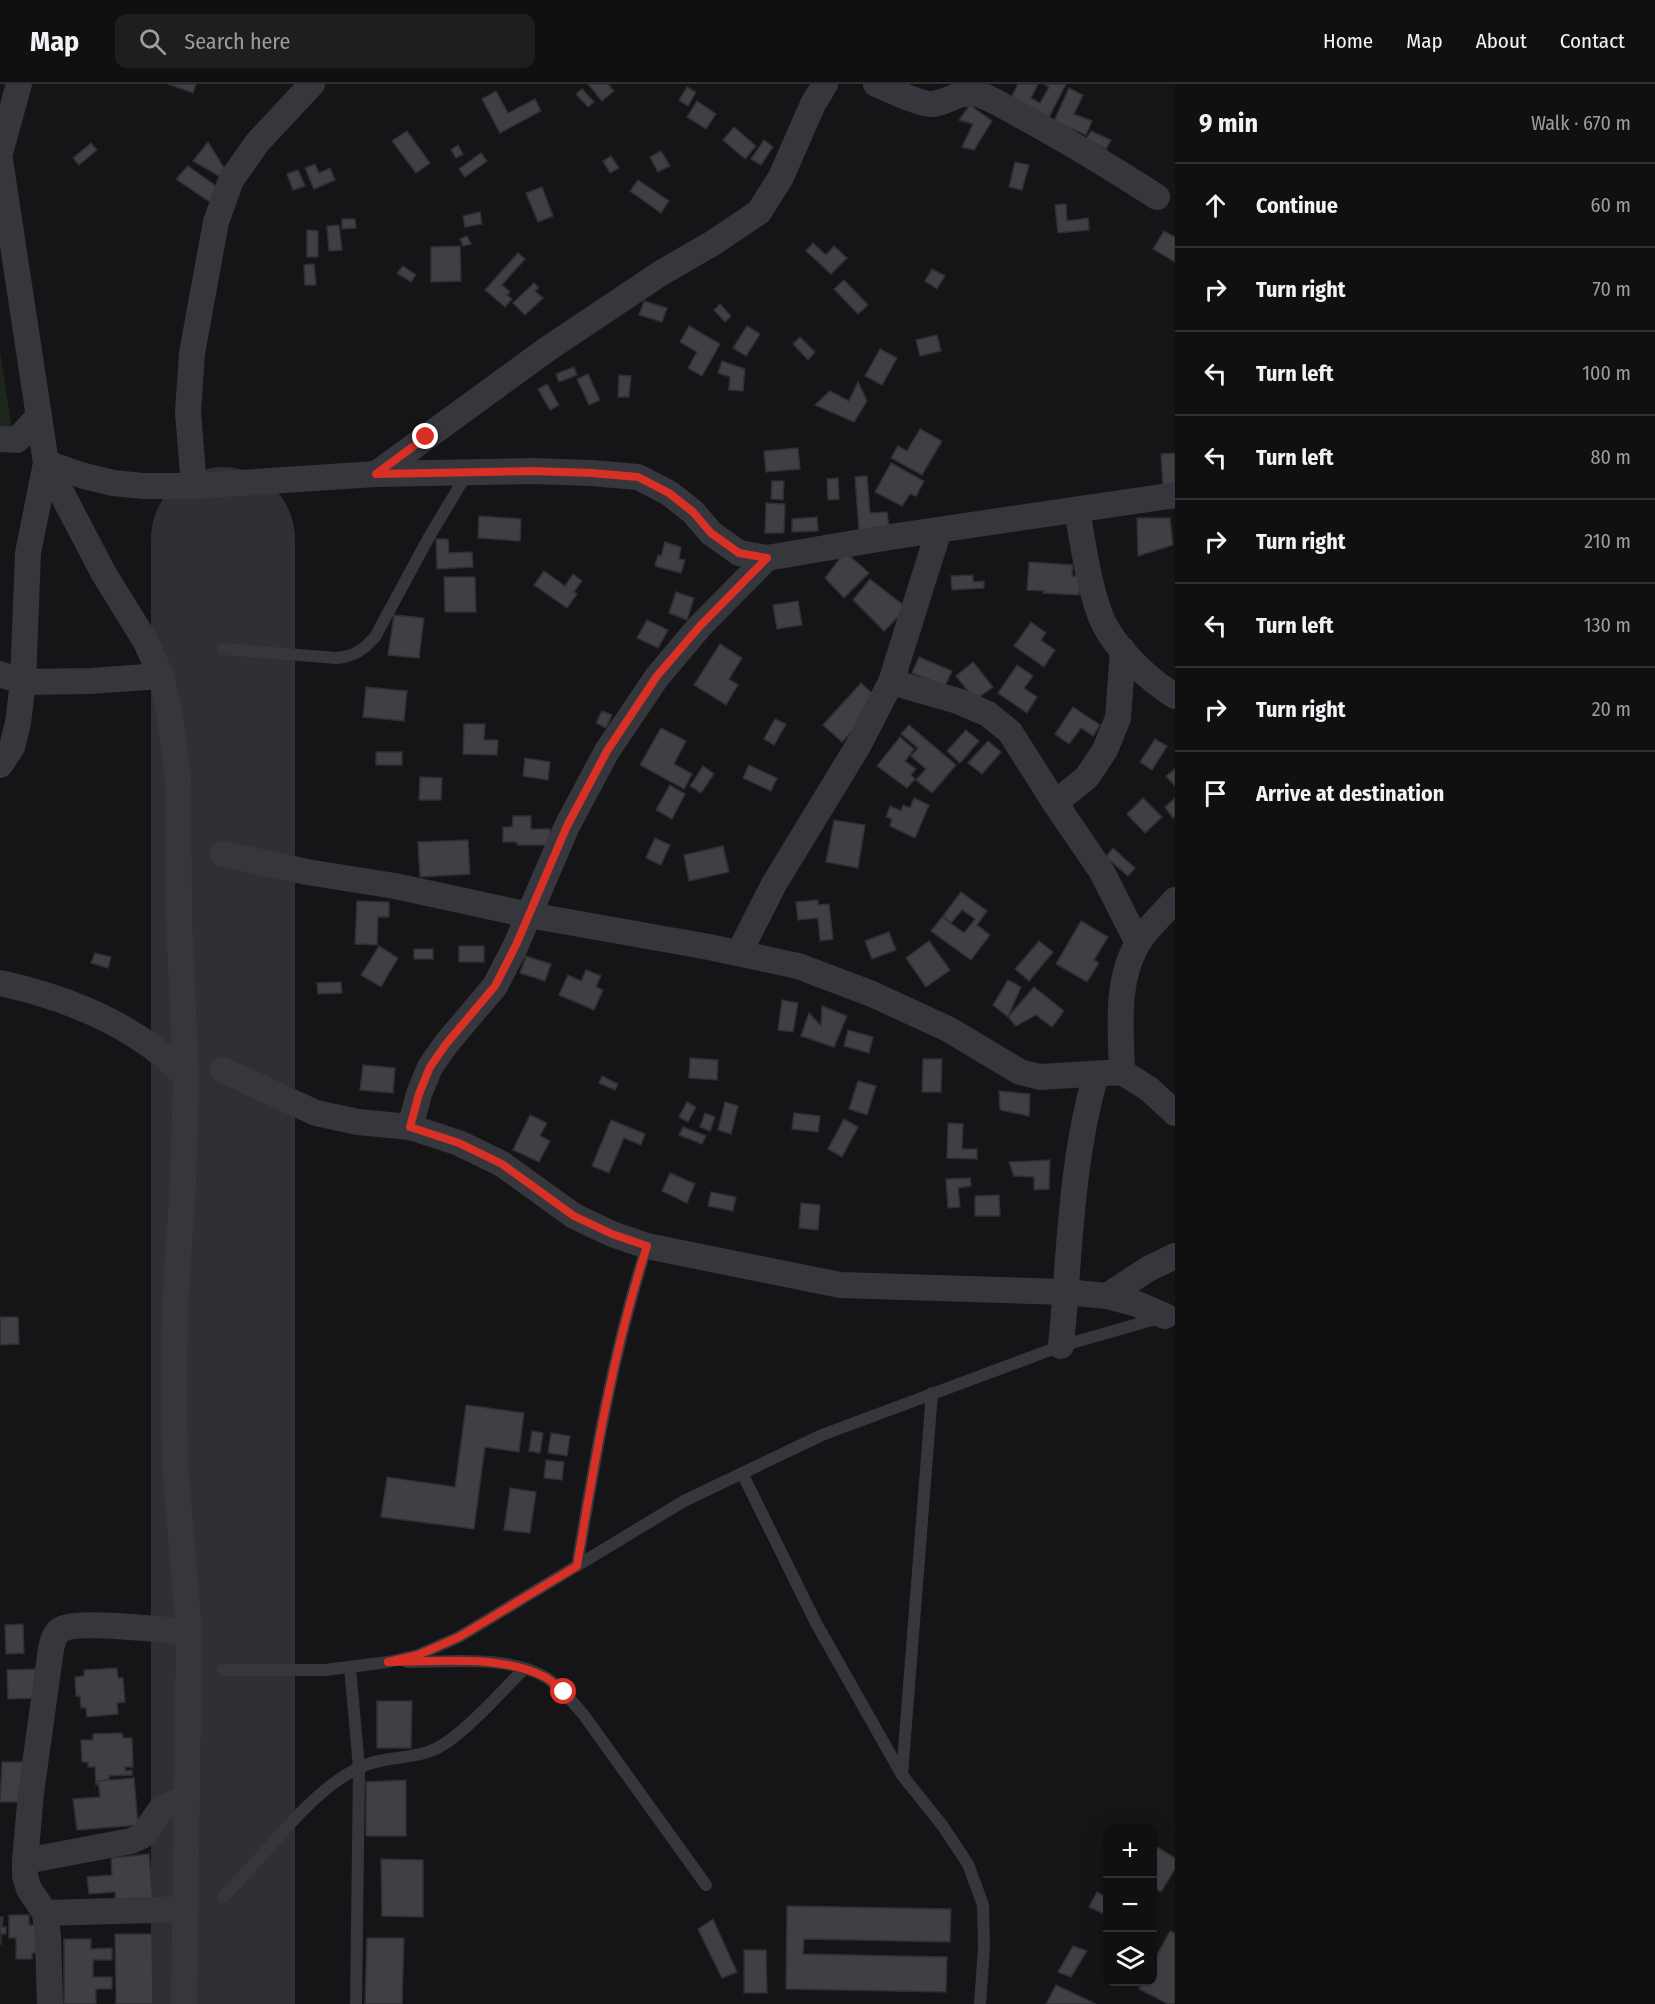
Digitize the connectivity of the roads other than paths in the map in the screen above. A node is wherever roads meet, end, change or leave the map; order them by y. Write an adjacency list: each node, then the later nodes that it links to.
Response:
1 (19, 84): 5 (street)
2 (310, 84): 13 (street)
3 (825, 84): 12 (street)
4 (876, 84): 7 (street)
5 (0, 153)
6 (0, 160): 8 (street)
7 (1157, 197)
8 (39, 417): 9 (street); 10 (street)
9 (8, 440): 10 (street)
10 (45, 456): 13 (street); 20 (street); 21 (street)
11 (468, 472): 12 (street); 17 (street); 18 (lane)
12 (376, 474): 13 (street)
13 (194, 486)
14 (1175, 495): 15 (street)
15 (1077, 511): 16 (street); 19 (street)
16 (939, 530): 17 (street); 22 (street)
17 (767, 558): 28 (street)
18 (223, 649)
19 (1123, 650): 23 (street); 25 (street)
20 (160, 675): 21 (street); 35 (street)
21 (11, 678): 24 (street)
22 (891, 682): 25 (street); 30 (street)
23 (1175, 696)
24 (0, 765)
25 (1054, 803): 29 (street)
26 (223, 854): 28 (street)
27 (1175, 900): 29 (street)
28 (529, 915): 30 (street); 37 (street)
29 (1138, 943): 33 (street)
30 (739, 953): 34 (street)
31 (0, 983): 35 (street)
32 (223, 1070): 37 (street)
33 (1122, 1072): 34 (street); 36 (street)
34 (1096, 1074): 40 (street)
35 (186, 1077): 47 (street)
36 (1175, 1113)
37 (410, 1127): 38 (street)
38 (647, 1246): 40 (street); 46 (lane)
39 (1175, 1256): 41 (street)
40 (1066, 1292): 41 (street); 43 (street)
41 (1107, 1296): 42 (street)
42 (1170, 1316): 43 (lane)
43 (1061, 1346): 44 (lane)
44 (932, 1393): 45 (lane); 53 (lane)
45 (742, 1473): 46 (lane); 53 (lane)
46 (577, 1566): 48 (lane)
47 (189, 1632): 54 (street); 55 (street)
48 (388, 1662): 49 (lane); 50 (lane)
49 (350, 1667): 51 (lane); 52 (lane)
50 (524, 1669): 52 (lane); 56 (lane)
51 (223, 1671)
52 (359, 1768): 57 (lane); 62 (lane)
53 (902, 1775): 63 (lane)
54 (187, 1797): 55 (street); 58 (street)
55 (25, 1861): 59 (street)
56 (706, 1884)
57 (223, 1897)
58 (186, 1909): 59 (street); 61 (street)
59 (45, 1912): 60 (street)
60 (50, 2004)
61 (184, 2004)
62 (356, 2004)
63 (980, 2004)

